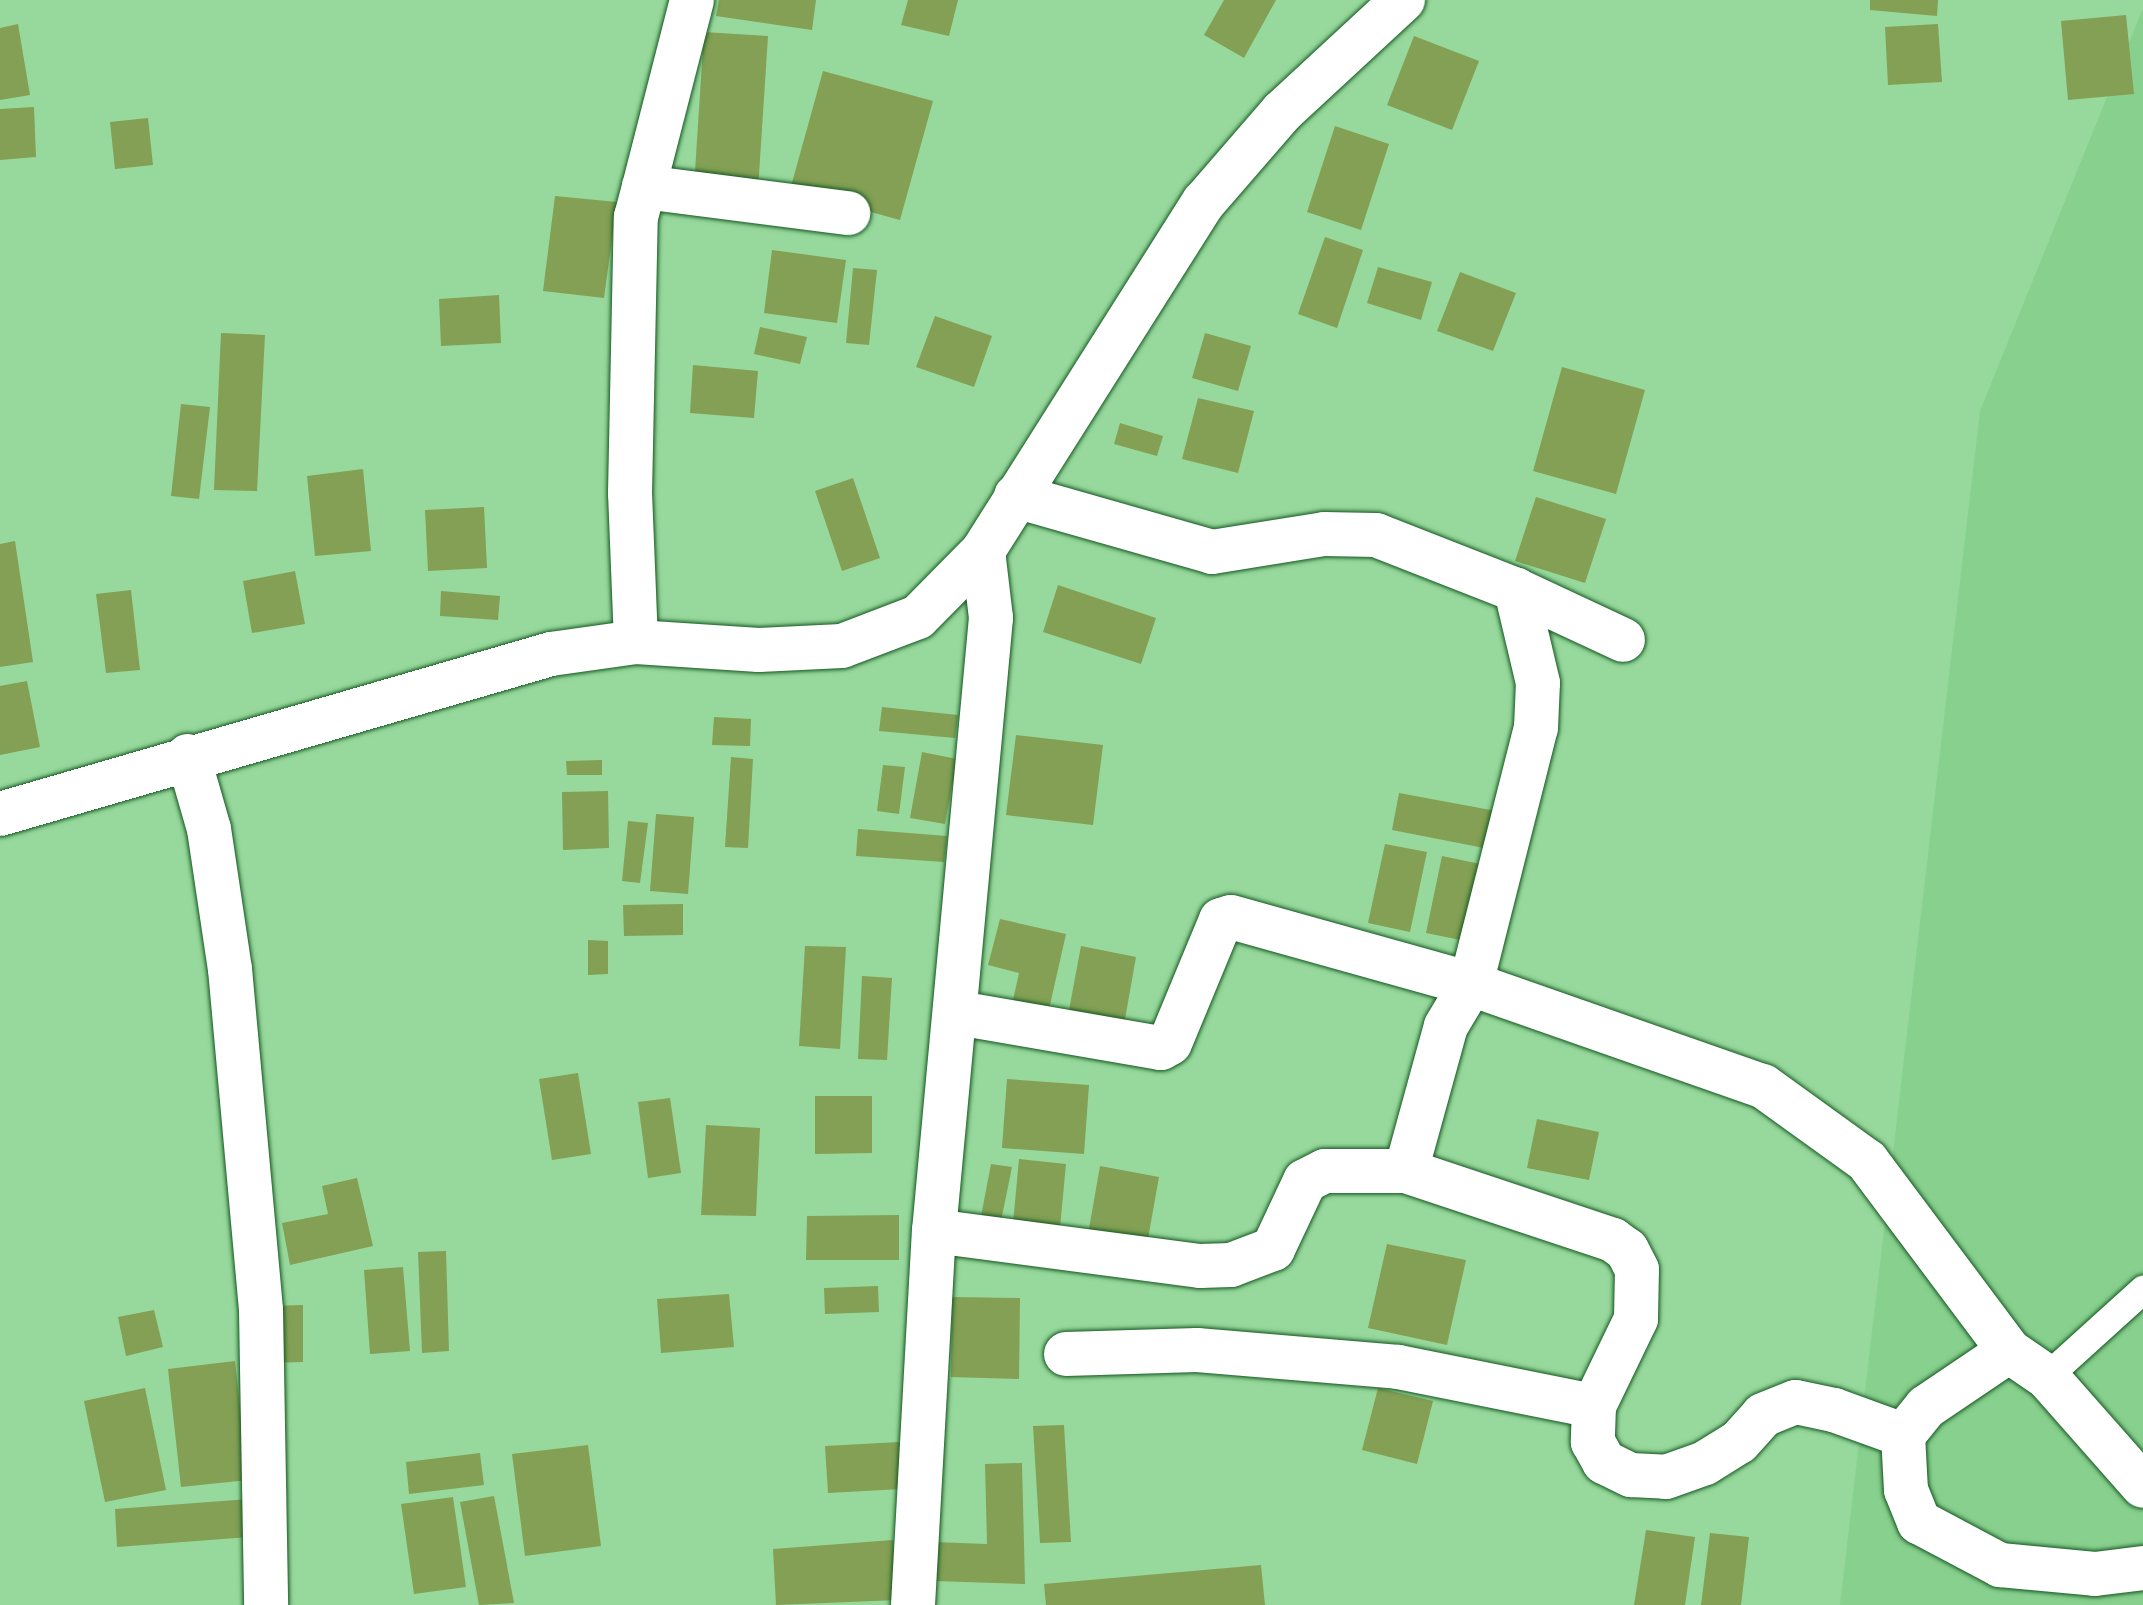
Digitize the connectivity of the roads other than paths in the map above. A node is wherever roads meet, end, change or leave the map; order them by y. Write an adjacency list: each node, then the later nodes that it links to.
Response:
1 (692, 0): 3 (street)
2 (1403, 0): 5 (street)
3 (644, 187): 4 (street); 9 (street)
4 (848, 213)
5 (1016, 496): 6 (street); 7 (street)
6 (983, 551): 9 (street); 13 (street)
7 (1516, 590): 8 (street); 12 (street)
8 (1623, 640)
9 (636, 642): 10 (street)
10 (188, 756): 11 (street); 24 (street)
11 (0, 814)
12 (1471, 984): 13 (street); 14 (street); 17 (street)
13 (958, 1013): 15 (street)
14 (1406, 1171): 15 (street); 20 (street)
15 (934, 1231): 25 (street)
16 (2143, 1290): 19 (lane)
17 (2009, 1351): 19 (street); 21 (street)
18 (1066, 1354): 20 (street)
19 (2047, 1377): 22 (street)
20 (1594, 1406): 21 (street)
21 (1903, 1435): 23 (street)
22 (2143, 1486)
23 (2143, 1568)
24 (266, 1605)
25 (913, 1605)

